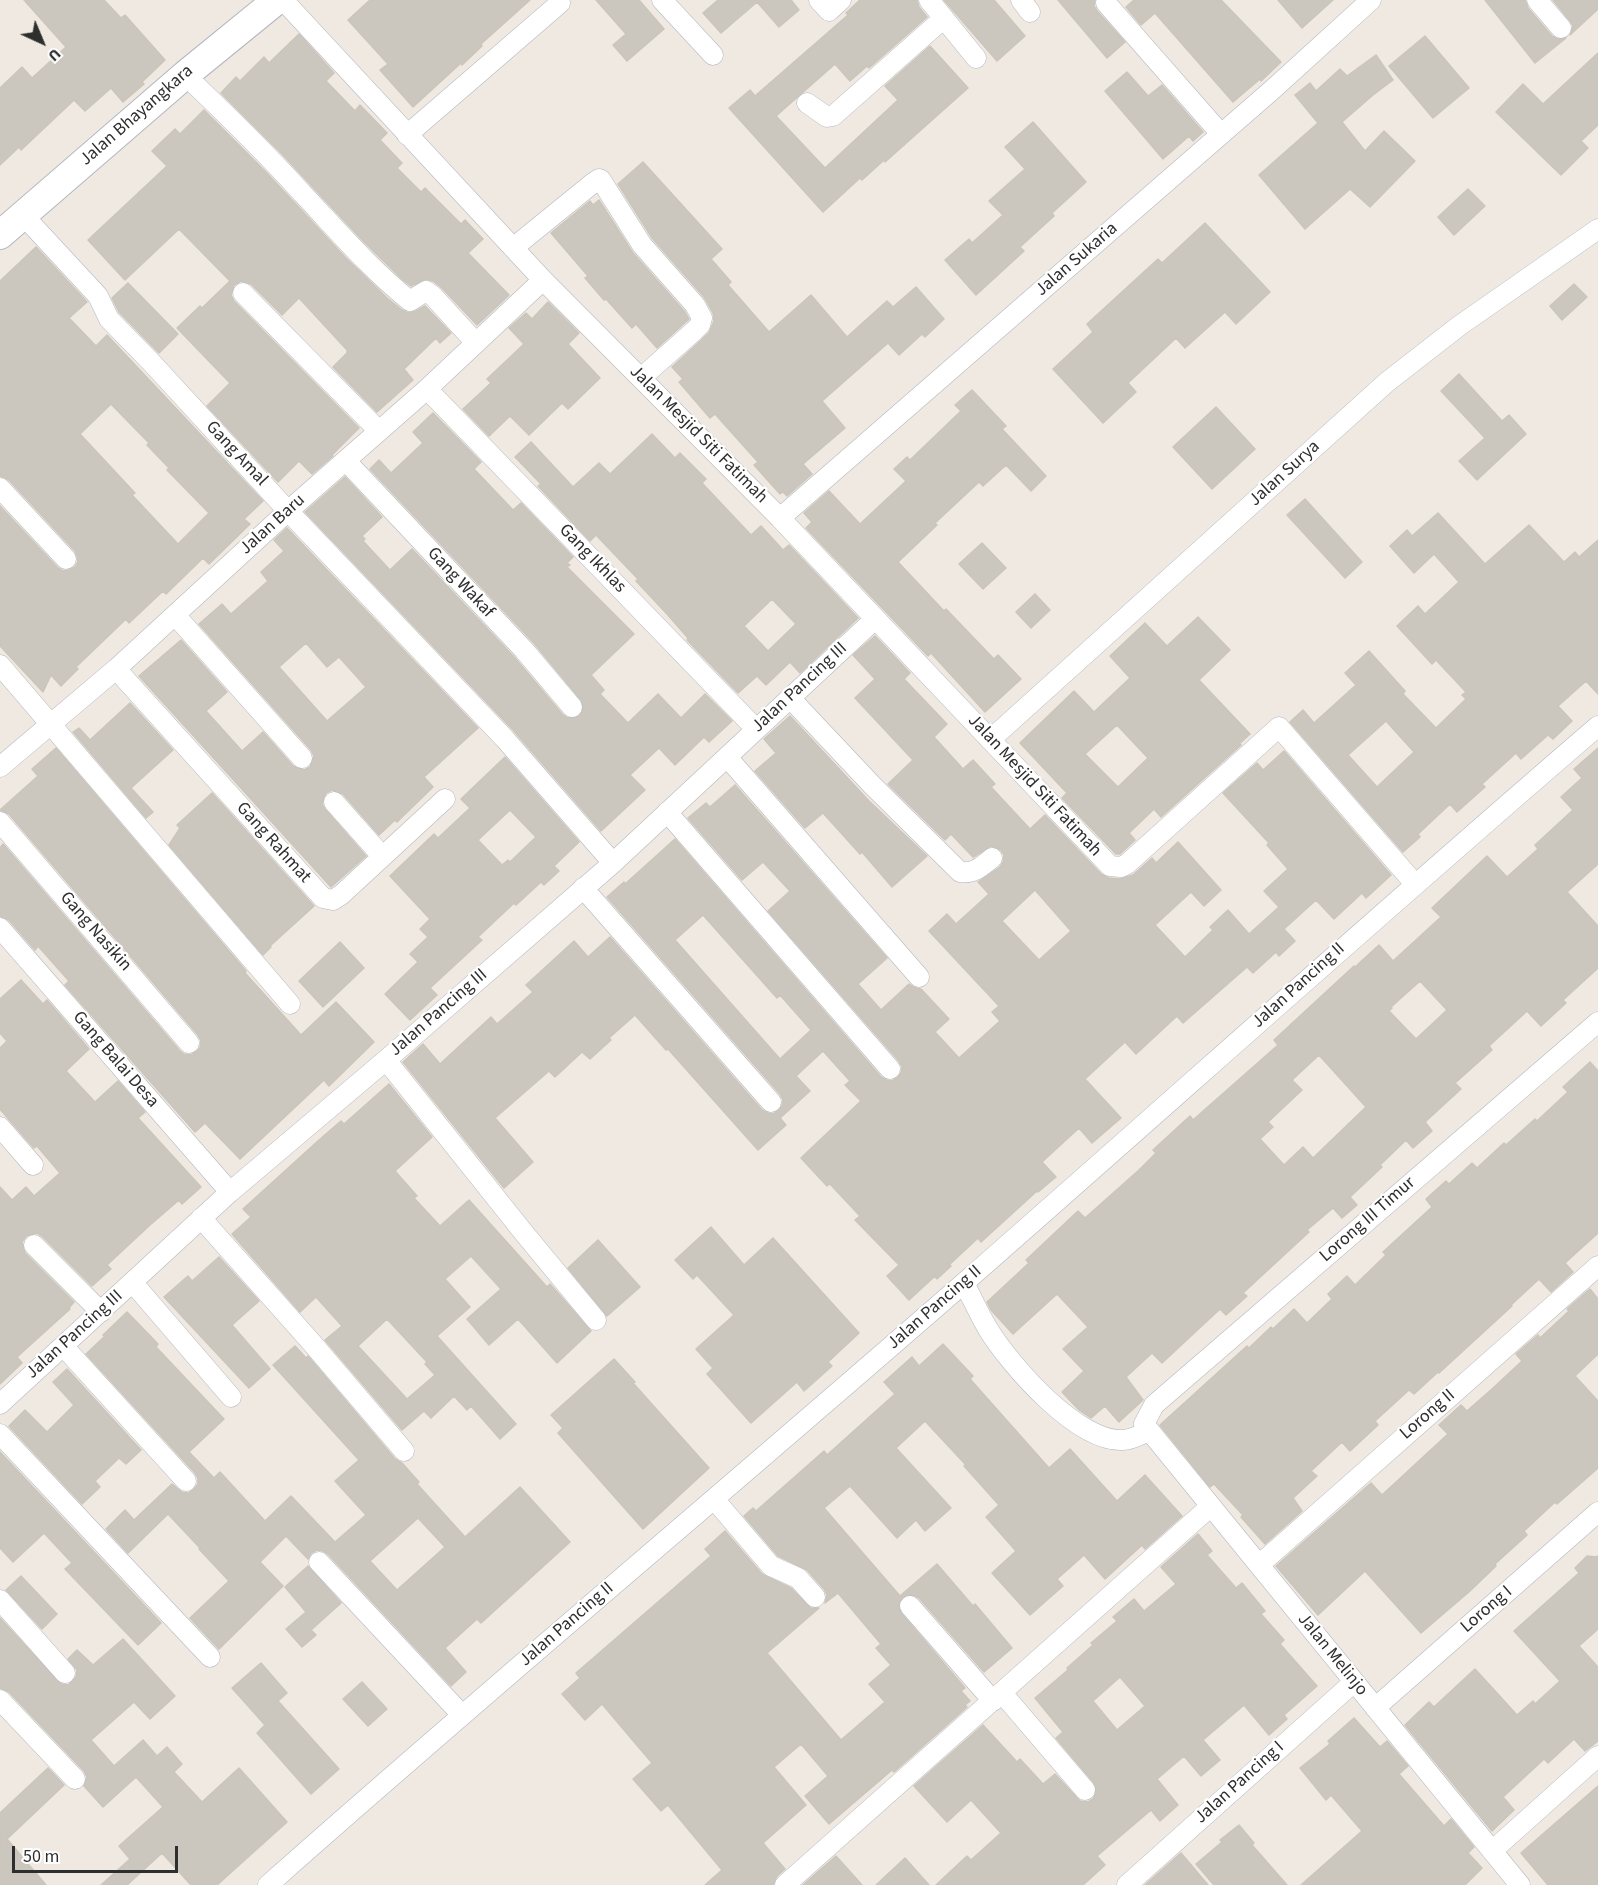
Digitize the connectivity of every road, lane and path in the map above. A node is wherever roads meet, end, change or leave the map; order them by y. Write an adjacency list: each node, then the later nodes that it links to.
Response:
1 (277, 0): 15 (main road, Jalan Bhayangkara)
2 (283, 0): 18 (street, Jalan Mesjid Siti Fatimah)
3 (662, 0): 13 (street)
4 (819, 0): 5 (street)
5 (841, 0)
6 (929, 0): 11 (street)
7 (1371, 0): 17 (street, Jalan Sukaria)
8 (1538, 0): 12 (street)
9 (560, 3): 18 (street)
10 (1106, 3): 17 (street)
11 (944, 18): 14 (street); 16 (street)
12 (1561, 28)
13 (713, 55)
14 (976, 58)
15 (185, 75): 19 (main road, Jalan Bhayangkara); 25 (street)
16 (807, 103)
17 (1221, 134): 32 (street, Jalan Sukaria)
18 (407, 135): 22 (street, Jalan Mesjid Siti Fatimah)
19 (23, 215): 21 (main road, Jalan Bhayangkara); 31 (street, Gang Amal)
20 (1598, 229): 43 (street, Jalan Surya)
21 (0, 235)
22 (513, 248): 23 (street, Jalan Mesjid Siti Fatimah); 26 (street)
23 (543, 280): 25 (street, Jalan Baru); 26 (street, Jalan Mesjid Siti Fatimah)
24 (243, 293): 28 (street)
25 (476, 343): 27 (street, Jalan Baru)
26 (641, 378): 32 (street, Jalan Mesjid Siti Fatimah)
27 (427, 389): 28 (street, Jalan Baru); 42 (street, Gang Ikhlas)
28 (379, 431): 29 (street, Jalan Baru)
29 (346, 461): 31 (street, Jalan Baru); 39 (street, Gang Wakaf)
30 (0, 488): 33 (street)
31 (288, 511): 34 (street, Jalan Baru); 53 (street, Gang Amal)
32 (780, 519): 35 (street, Jalan Mesjid Siti Fatimah)
33 (66, 559)
34 (175, 615): 37 (street, Jalan Baru); 45 (street)
35 (875, 619): 38 (street, Jalan Pancing III); 43 (street, Jalan Mesjid Siti Fatimah)
36 (0, 665): 40 (street)
37 (116, 669): 40 (street, Jalan Baru); 51 (street, Gang Rahmat)
38 (790, 698): 42 (street, Jalan Pancing III); 52 (street)
39 (572, 707)
40 (51, 724): 46 (street, Jalan Baru); 58 (street)
41 (1598, 726): 54 (street, Jalan Pancing II)
42 (756, 729): 44 (street, Jalan Pancing III)
43 (990, 740): 54 (street, Jalan Mesjid Siti Fatimah)
44 (727, 757): 49 (street, Jalan Pancing III); 57 (street)
45 (302, 758)
46 (0, 767)
47 (445, 799): 51 (street, Gang Rahmat)
48 (334, 802): 51 (street)
49 (667, 812): 53 (street, Jalan Pancing III); 62 (street)
50 (0, 822): 60 (street, Gang Nasikin)
51 (382, 856)
52 (992, 858)
53 (613, 863): 55 (street, Jalan Pancing III)
54 (1415, 884): 71 (street, Jalan Pancing II)
55 (583, 888): 61 (street, Jalan Pancing III); 63 (street)
56 (0, 928): 66 (street, Gang Balai Desa)
57 (919, 977)
58 (290, 1004)
59 (1598, 1022): 77 (street, Lorong III Timur)
60 (189, 1043)
61 (386, 1060): 66 (street, Jalan Pancing III); 73 (street)
62 (890, 1070)
63 (771, 1102)
64 (0, 1127): 65 (street)
65 (33, 1165)
66 (230, 1192): 67 (street, Jalan Pancing III)
67 (201, 1218): 70 (street, Jalan Pancing III); 79 (street)
68 (34, 1245): 72 (street)
69 (1598, 1266): 85 (street, Lorong II)
70 (133, 1282): 72 (street, Jalan Pancing III); 75 (street)
71 (964, 1283): 77 (street); 81 (street, Jalan Pancing II)
72 (101, 1312): 74 (street, Jalan Pancing III)
73 (596, 1320)
74 (64, 1347): 76 (street, Jalan Pancing III); 80 (street)
75 (231, 1397)
76 (0, 1404)
77 (1147, 1428): 82 (street, Jalan Melinjo)
78 (0, 1434): 89 (street)
79 (404, 1451)
80 (186, 1481)
81 (714, 1499): 86 (street); 95 (street, Jalan Pancing II)
82 (1211, 1506): 85 (street, Jalan Melinjo); 92 (street)
83 (1598, 1512): 94 (street, Lorong I)
84 (319, 1562): 95 (street)
85 (1259, 1565): 91 (street, Jalan Melinjo)
86 (815, 1597)
87 (0, 1600): 90 (street)
88 (910, 1606): 92 (street)
89 (210, 1657)
90 (65, 1673)
91 (1354, 1682): 94 (street, Jalan Melinjo); 102 (street, Jalan Pancing I)
92 (997, 1697): 98 (street); 101 (street)
93 (0, 1700): 97 (street)
94 (1376, 1708): 99 (street, Jalan Melinjo)
95 (462, 1715): 100 (street, Jalan Pancing II)
96 (1598, 1756): 99 (street)
97 (75, 1779)
98 (1085, 1790)
99 (1492, 1851): 103 (street, Jalan Melinjo)
100 (268, 1885)
101 (785, 1885)
102 (1127, 1885)
103 (1520, 1885)

